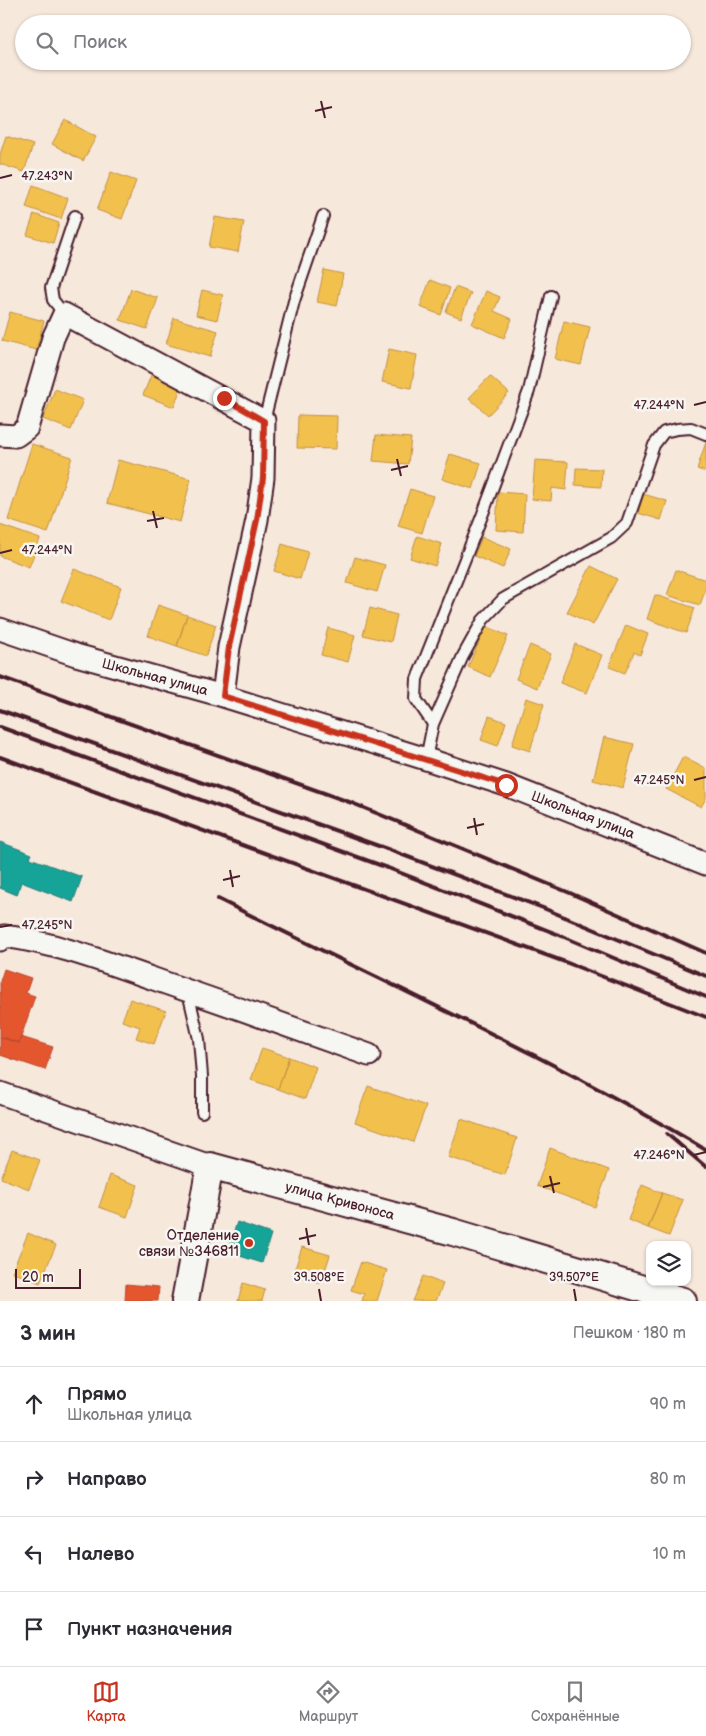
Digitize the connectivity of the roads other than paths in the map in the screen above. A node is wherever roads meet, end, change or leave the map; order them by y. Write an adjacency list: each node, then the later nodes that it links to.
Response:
1 (75, 216): 4 (lane)
2 (323, 216): 5 (lane)
3 (551, 296): 10 (lane)
4 (64, 314): 5 (street); 7 (street)
5 (264, 421): 9 (street)
6 (706, 434): 10 (lane)
7 (0, 435)
8 (0, 629): 9 (street, Школьная улица)
9 (223, 696): 11 (street, Школьная улица)
10 (433, 724): 11 (lane)
11 (426, 759): 12 (street, Школьная улица)
12 (706, 864)
13 (1, 937): 14 (street)
14 (188, 991): 15 (street); 17 (lane)
15 (369, 1055)
16 (0, 1093): 18 (street, улица Кривоноса)
17 (202, 1112)
18 (210, 1166): 19 (street); 20 (street, улица Кривоноса)
19 (186, 1301)
20 (683, 1301)

